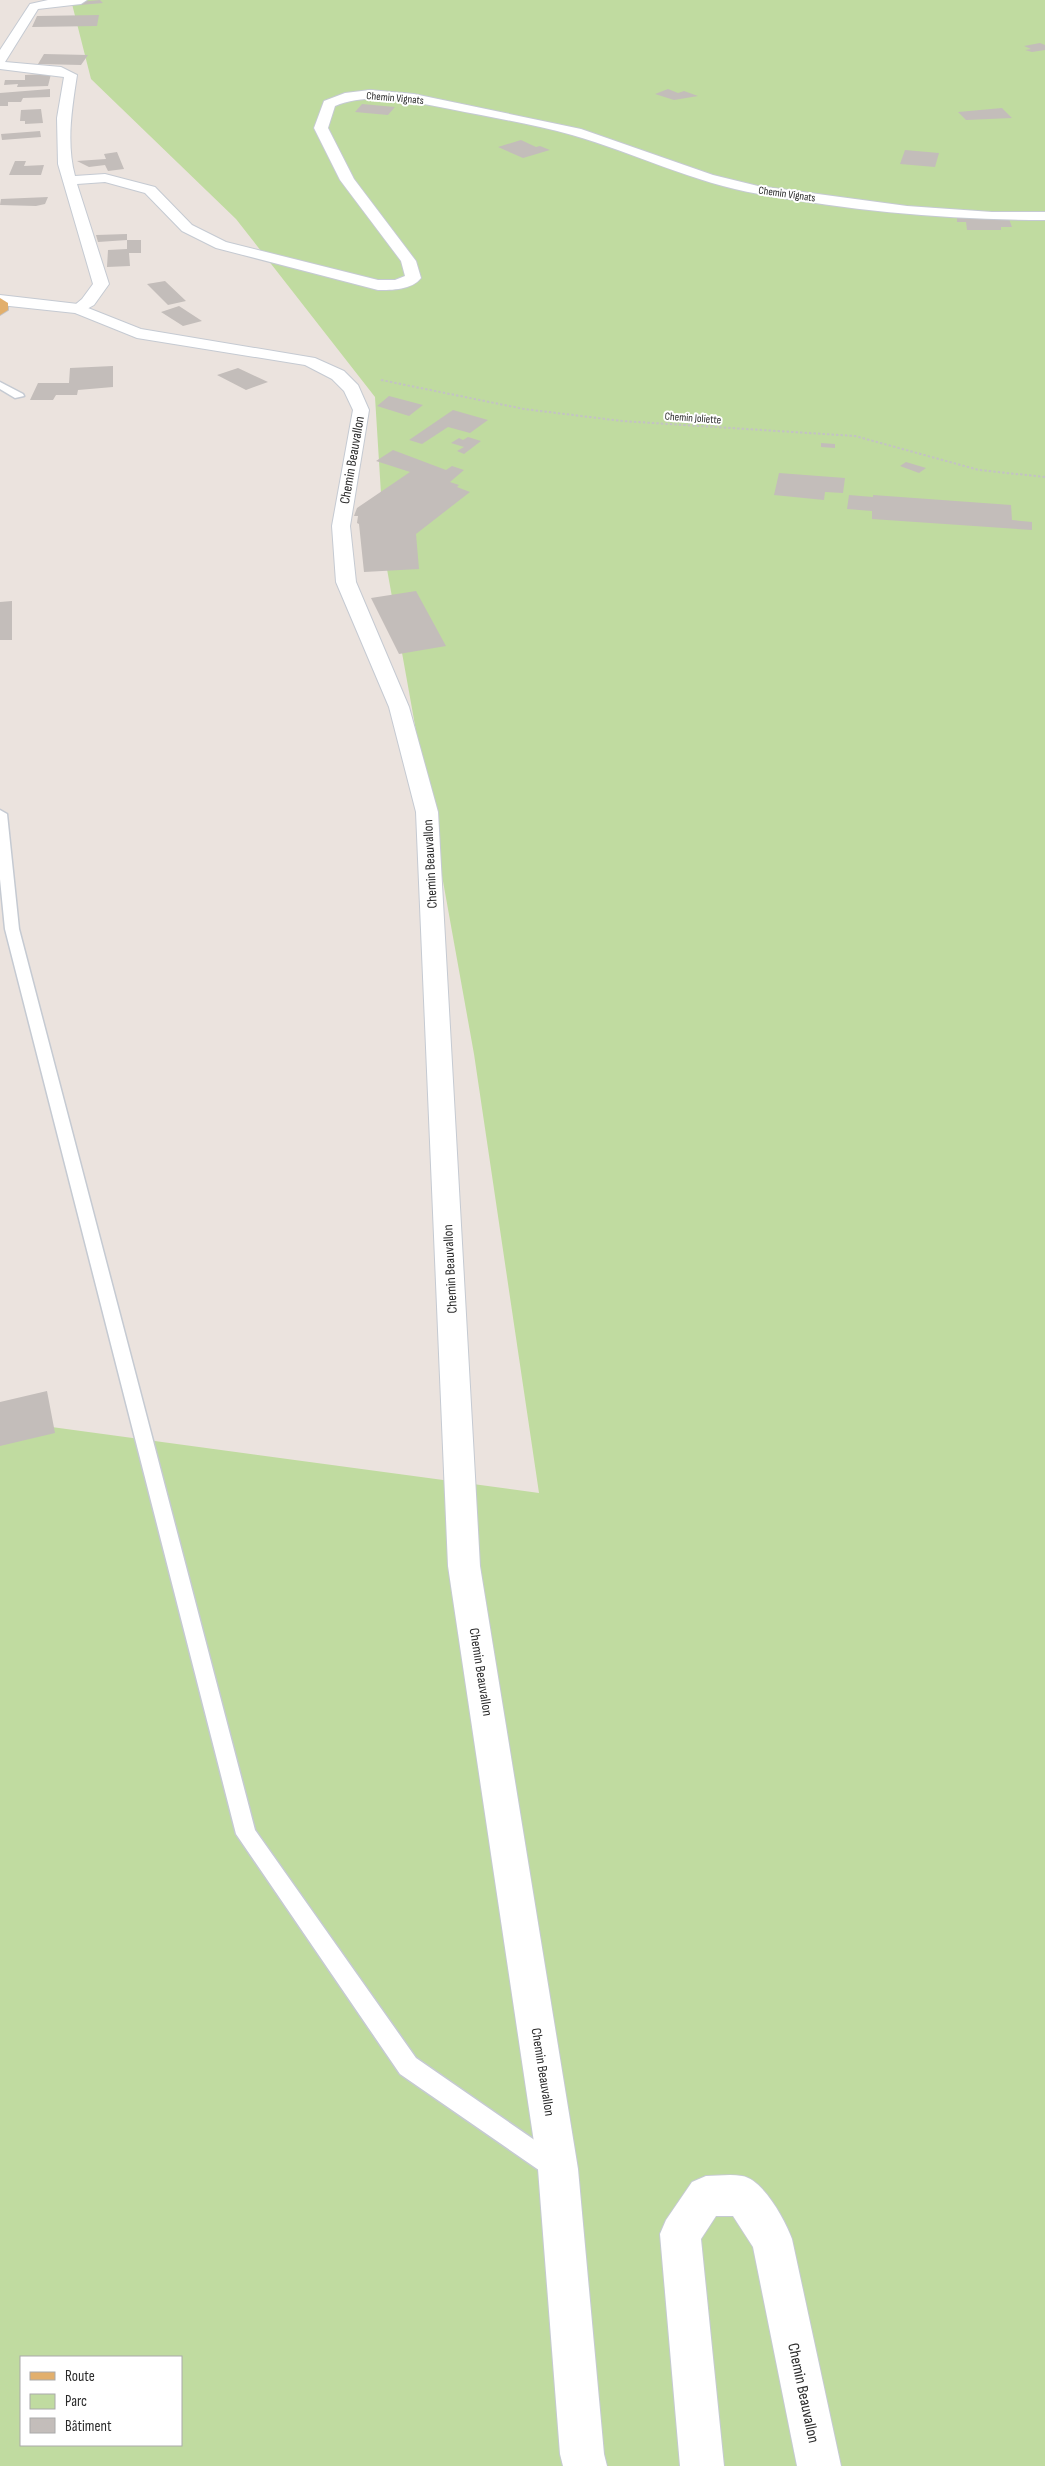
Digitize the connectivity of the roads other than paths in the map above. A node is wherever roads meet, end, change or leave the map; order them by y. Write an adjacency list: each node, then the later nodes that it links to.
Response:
1 (82, 0): 2 (street)
2 (0, 60)
3 (0, 66): 4 (street)
4 (71, 180): 5 (street, Chemin Vignats); 8 (street)
5 (1045, 216)
6 (0, 302): 7 (street, Chemin Beauvallon); 9 (main road)
7 (61, 307): 8 (street, Chemin Beauvallon); 10 (street, Chemin Beauvallon)
8 (78, 309): 14 (street, Chemin Beauvallon)
9 (0, 310)
10 (0, 315)
11 (0, 385): 12 (lane)
12 (19, 396)
13 (0, 814): 14 (lane)
14 (558, 2169): 15 (street, Chemin Beauvallon)
15 (585, 2466)
16 (702, 2466): 17 (street, Chemin Beauvallon)
17 (818, 2466)

